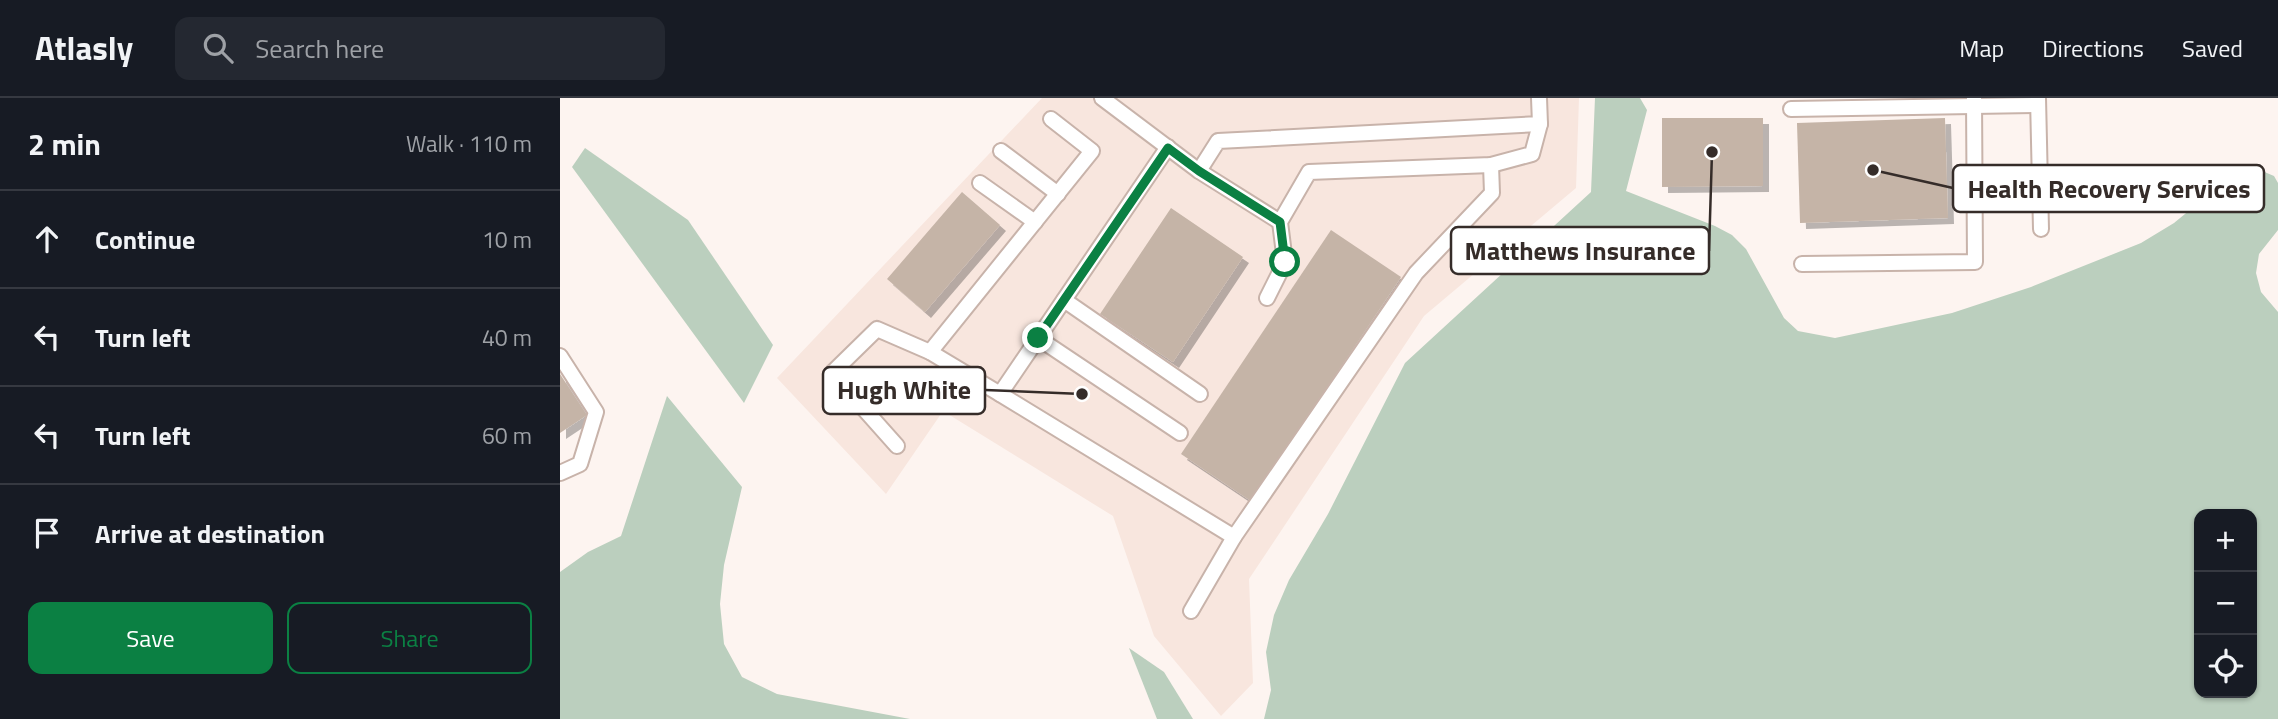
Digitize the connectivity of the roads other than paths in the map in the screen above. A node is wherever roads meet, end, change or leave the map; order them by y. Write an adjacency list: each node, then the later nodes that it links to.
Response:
1 (1102, 98): 8 (lane)
2 (1539, 98): 7 (lane)
3 (1974, 102): 4 (lane); 5 (lane); 17 (lane)
4 (2038, 102): 16 (lane)
5 (1791, 109)
6 (1051, 119): 13 (lane)
7 (1540, 124): 10 (lane); 11 (lane)
8 (1168, 148): 11 (lane); 19 (lane)
9 (1001, 151): 13 (lane)
10 (1491, 164): 15 (lane); 28 (lane)
11 (1199, 171): 15 (lane)
12 (980, 183): 14 (lane)
13 (1058, 194): 14 (lane)
14 (1035, 222): 21 (lane)
15 (1280, 222): 18 (lane)
16 (2041, 229)
17 (1802, 264)
18 (1267, 298)
19 (1064, 300): 20 (lane); 24 (lane)
20 (1038, 338): 23 (lane); 25 (lane)
21 (930, 352): 23 (lane); 26 (lane)
22 (560, 356): 27 (lane)
23 (1000, 394): 28 (lane)
24 (1200, 394)
25 (1180, 433)
26 (897, 446)
27 (560, 473)
28 (1234, 537): 29 (lane)
29 (1191, 611)

